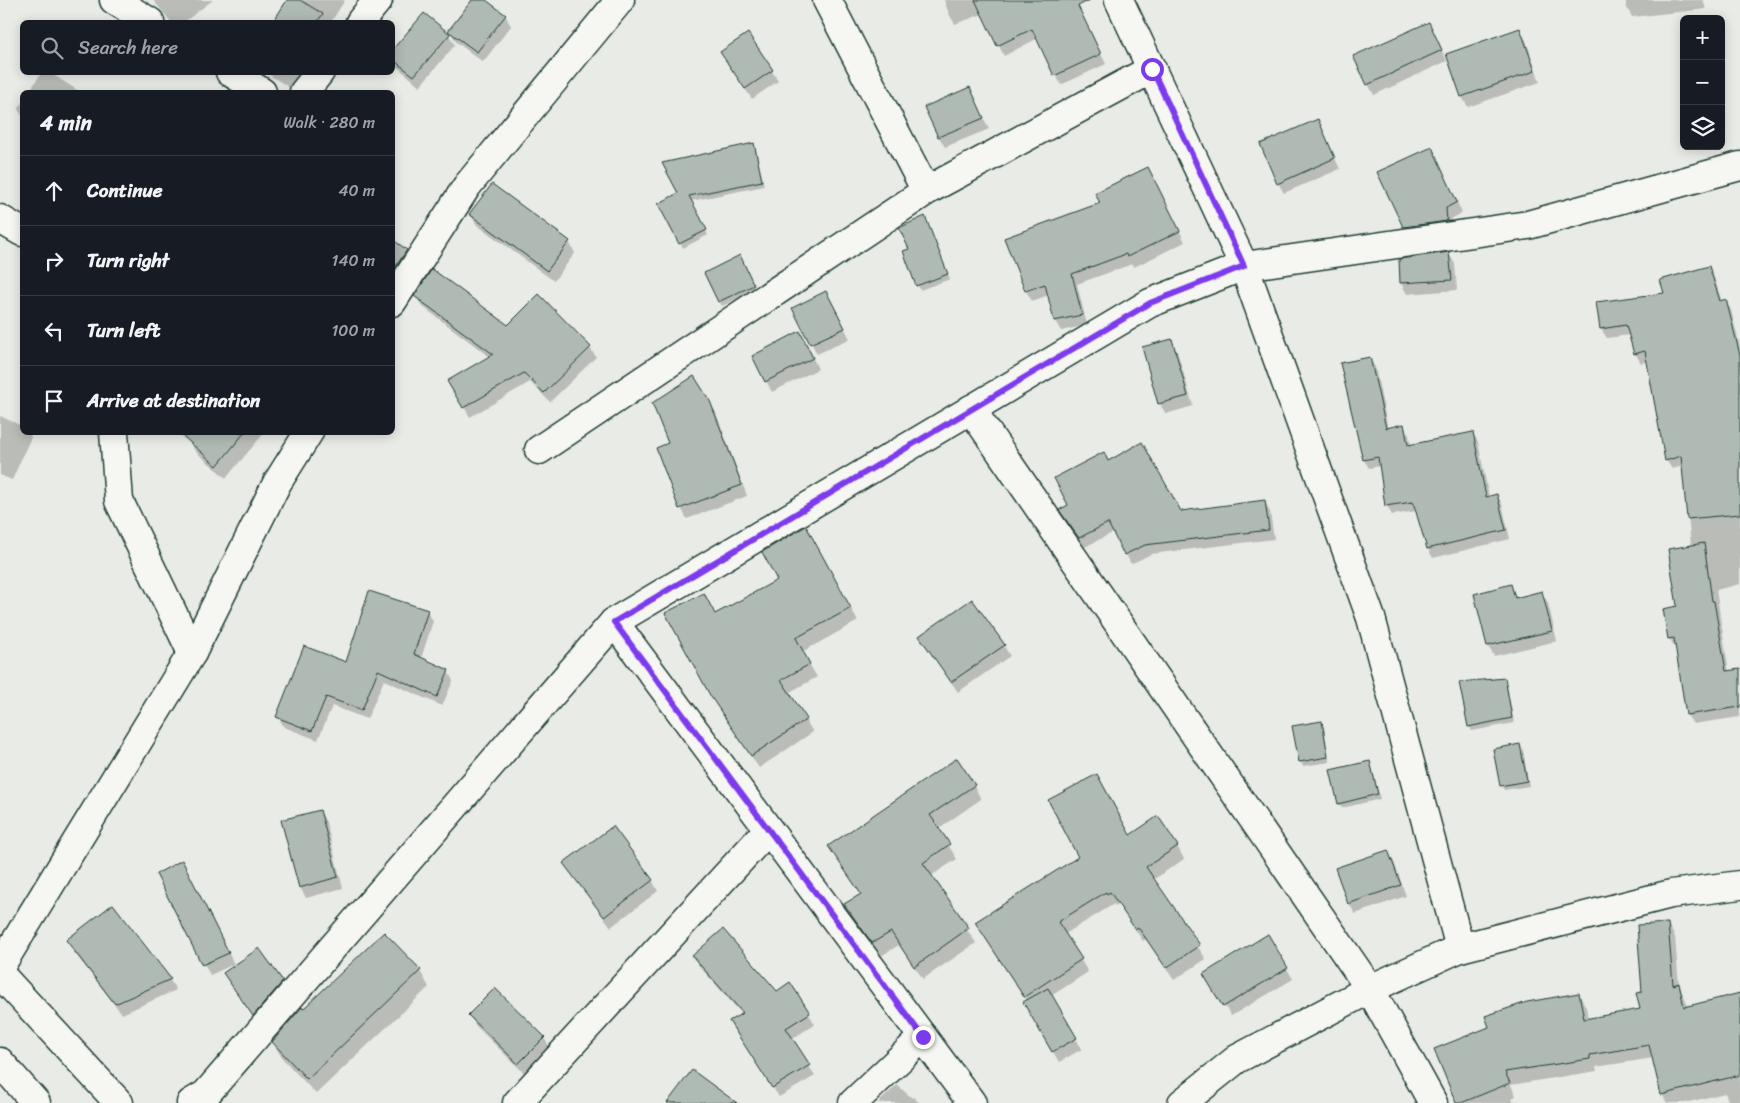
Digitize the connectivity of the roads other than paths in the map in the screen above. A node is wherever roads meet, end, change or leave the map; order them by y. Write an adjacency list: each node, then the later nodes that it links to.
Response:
1 (114, 0): 6 (street)
2 (378, 0): 7 (street)
3 (620, 0): 18 (street)
4 (827, 0): 14 (street)
5 (1119, 0): 8 (street)
6 (147, 20)
7 (362, 20)
8 (1152, 69): 14 (street); 17 (street)
9 (235, 75): 11 (street)
10 (318, 75): 12 (street)
11 (259, 90)
12 (306, 90)
13 (1739, 169): 17 (street)
14 (926, 191): 22 (street)
15 (0, 219): 16 (street)
16 (20, 231)
17 (1244, 266): 19 (street); 27 (street)
18 (395, 297)
19 (971, 409): 23 (street); 30 (street)
20 (114, 435): 24 (street)
21 (307, 435): 24 (street)
22 (539, 450)
23 (614, 622): 25 (street); 35 (street)
24 (192, 653): 28 (street)
25 (768, 830): 31 (street); 36 (street)
26 (1740, 886): 27 (street)
27 (1460, 948): 30 (street)
28 (0, 967)
29 (0, 974): 34 (street)
30 (1370, 989): 39 (street); 40 (street)
31 (923, 1037): 37 (street); 38 (street)
32 (0, 1062): 33 (street)
33 (36, 1103)
34 (120, 1103)
35 (191, 1103)
36 (516, 1103)
37 (853, 1103)
38 (972, 1103)
39 (1182, 1103)
40 (1433, 1103)

